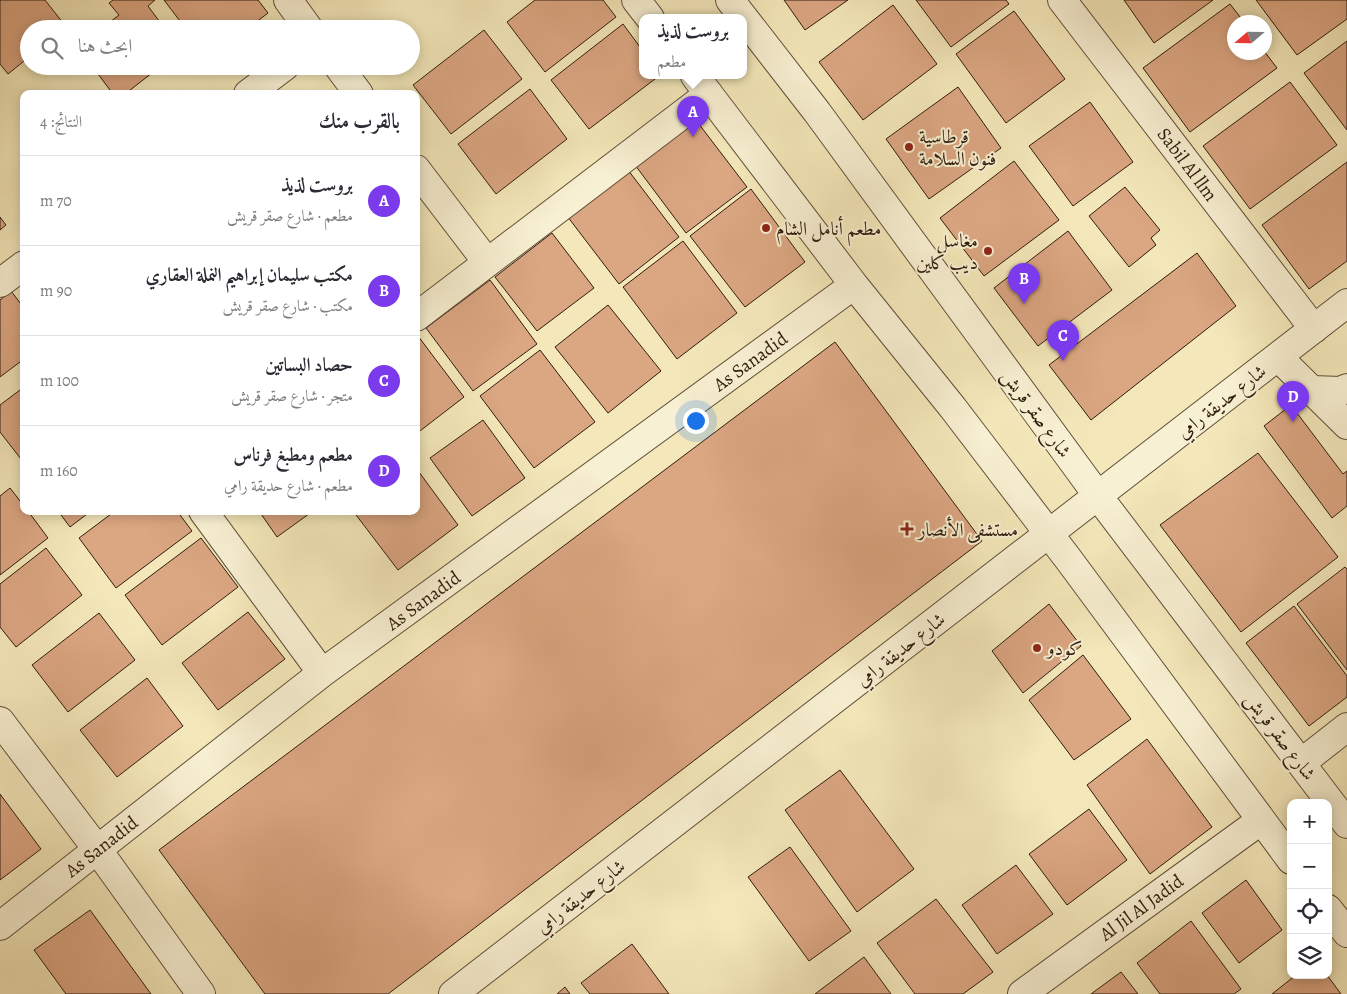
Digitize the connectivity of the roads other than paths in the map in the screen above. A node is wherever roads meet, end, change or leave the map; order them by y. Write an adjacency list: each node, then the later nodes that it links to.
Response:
1 (288, 0): 7 (street)
2 (636, 0): 5 (street)
3 (730, 0): 6 (street, شارع صقر قريش)
4 (1062, 0): 19 (street, Sabil Al llm)
5 (647, 14)
6 (741, 14)
7 (302, 20)
8 (747, 22): 24 (street, شارع صقر قريش)
9 (272, 75): 12 (street)
10 (345, 75): 13 (street)
11 (702, 85): 15 (street); 16 (street)
12 (253, 90)
13 (356, 90)
14 (420, 174): 15 (street)
15 (487, 262): 18 (street)
16 (854, 286): 26 (street); 27 (street, As Sanadid)
17 (1347, 303): 19 (street, شارع حديقة رامي)
18 (420, 314)
19 (1314, 329): 20 (street, شارع حديقة رامي)
20 (1278, 357): 22 (street); 24 (street, شارع حديقة رامي)
21 (1347, 388): 22 (street)
22 (1312, 390): 23 (street)
23 (1347, 425)
24 (1098, 496): 26 (street, شارع حديقة رامي); 30 (street, شارع صقر قريش)
25 (206, 515): 27 (street)
26 (1049, 534): 31 (street); 39 (street, شارع حديقة رامي)
27 (322, 673): 33 (street, As Sanadid)
28 (0, 721): 33 (street)
29 (1347, 727): 30 (street)
30 (1301, 763): 32 (street, شارع صقر قريش)
31 (1260, 821): 34 (street); 40 (street, Al Jil Al Jadid)
32 (1347, 824)
33 (97, 849): 36 (street, As Sanadid); 38 (street)
34 (1287, 855)
35 (1332, 914): 37 (street)
36 (0, 926)
37 (1347, 933)
38 (201, 994)
39 (453, 994)
40 (1022, 994)

